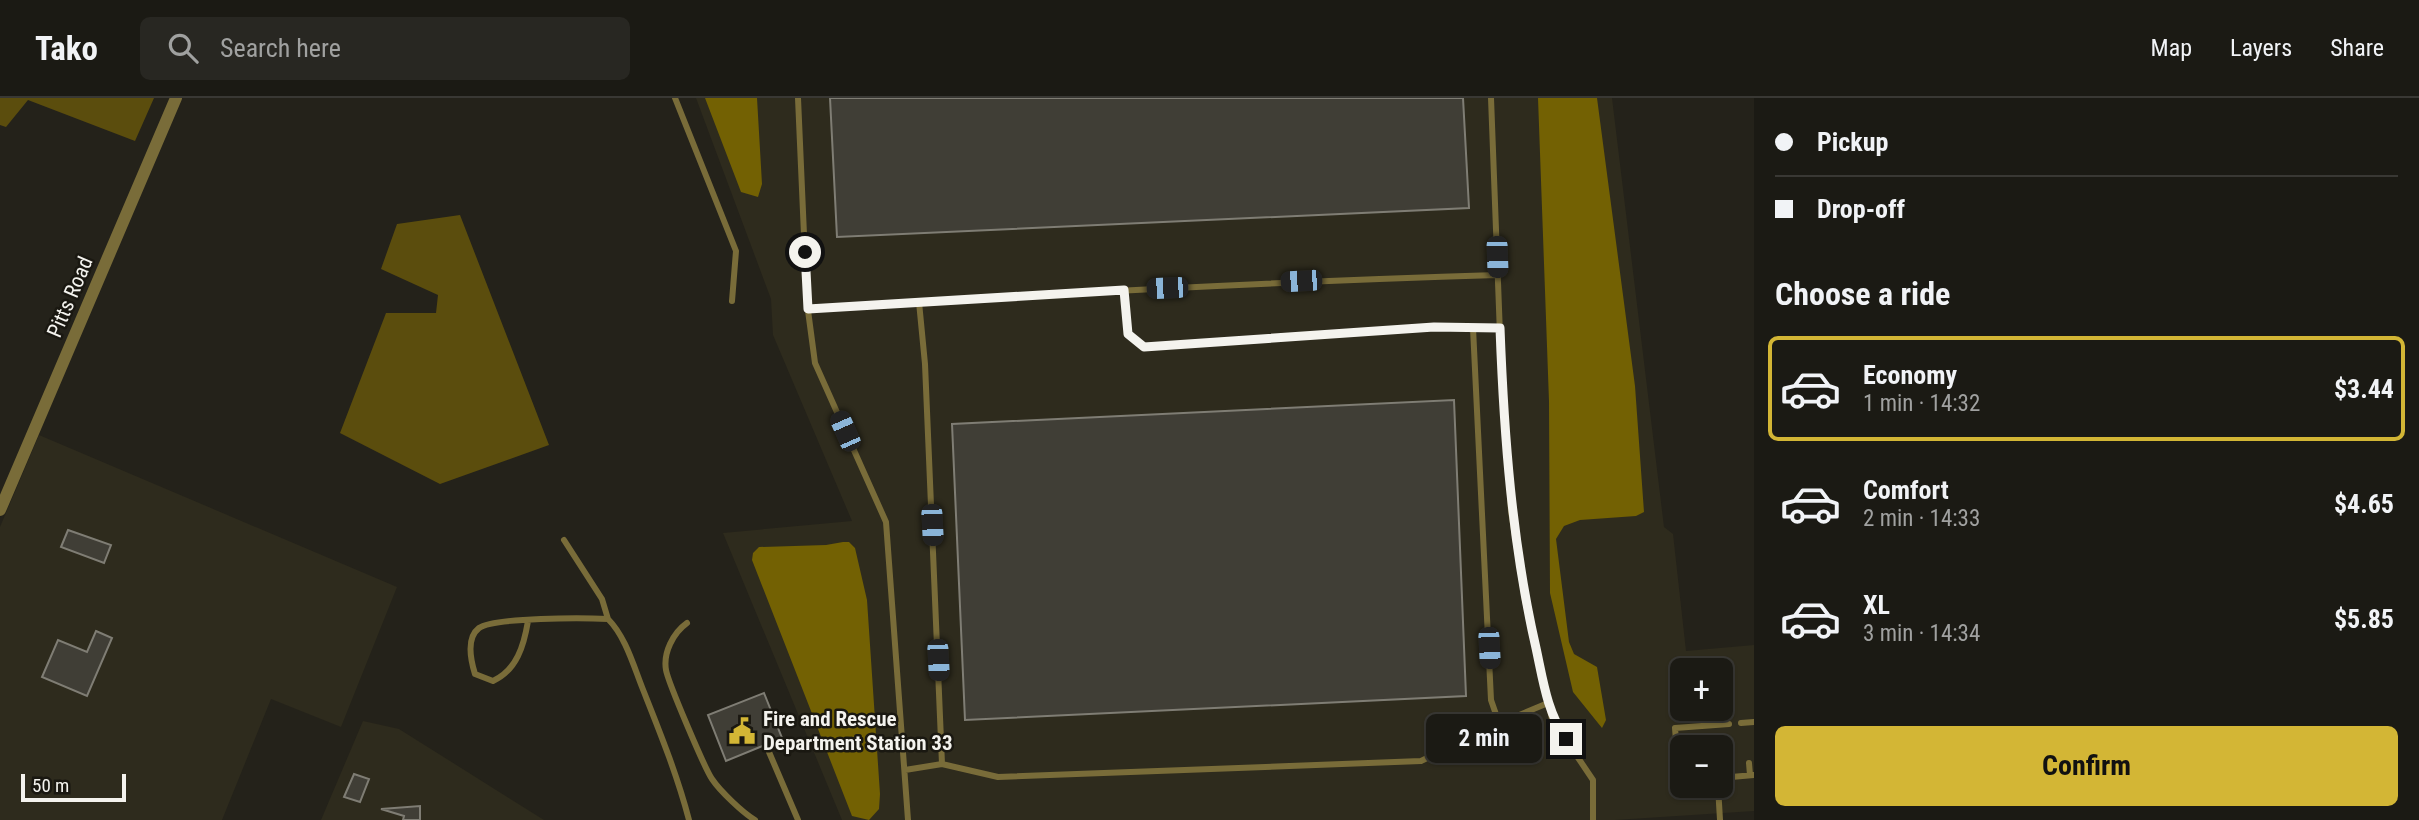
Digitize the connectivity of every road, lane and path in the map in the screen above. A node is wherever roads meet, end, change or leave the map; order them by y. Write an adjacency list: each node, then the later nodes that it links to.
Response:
1 (176, 98): 12 (street, Pitts Road)
2 (676, 98): 7 (lane)
3 (798, 98): 9 (lane)
4 (1491, 98): 5 (lane)
5 (1497, 275): 6 (lane); 11 (lane)
6 (1124, 290): 8 (lane); 10 (lane)
7 (732, 301)
8 (919, 302): 9 (lane); 23 (lane)
9 (808, 309): 24 (lane)
10 (1473, 328): 11 (lane); 18 (lane)
11 (1500, 328): 17 (lane)
12 (0, 510)
13 (564, 540): 14 (lane)
14 (608, 619): 15 (lane); 28 (lane)
15 (528, 621): 15 (lane)
16 (687, 623): 29 (lane)
17 (1548, 703): 18 (lane); 32 (lane)
18 (1499, 723): 23 (lane)
19 (1724, 727): 20 (lane)
20 (1676, 735)
21 (769, 752): 30 (lane)
22 (1749, 763): 25 (lane)
23 (942, 764): 24 (lane)
24 (905, 770): 31 (lane)
25 (1752, 775): 26 (lane)
26 (1733, 776)
27 (1719, 798): 33 (lane)
28 (689, 820)
29 (755, 820)
30 (798, 820)
31 (908, 820)
32 (1593, 820)
33 (1720, 820)

